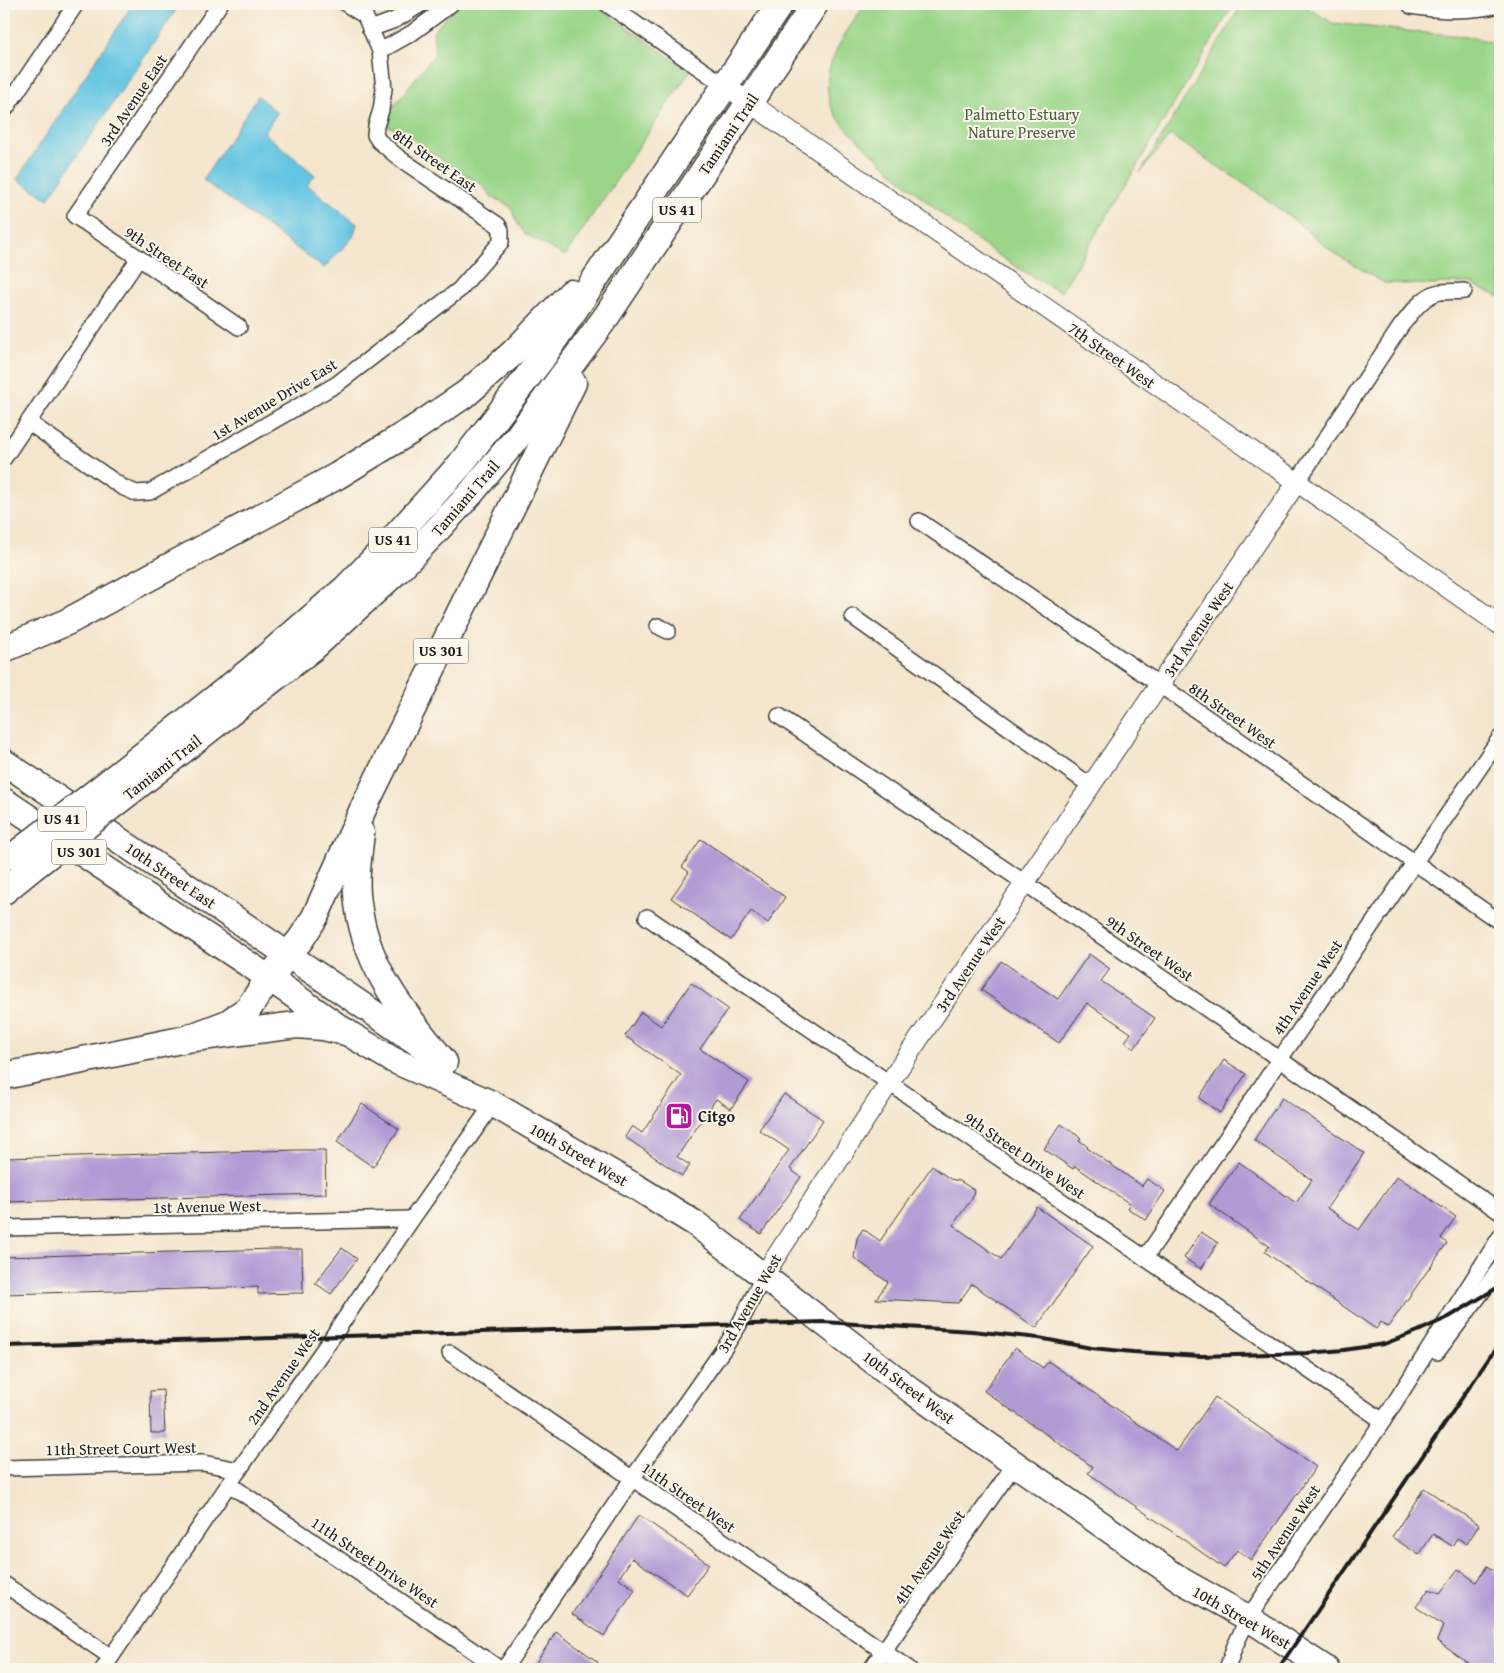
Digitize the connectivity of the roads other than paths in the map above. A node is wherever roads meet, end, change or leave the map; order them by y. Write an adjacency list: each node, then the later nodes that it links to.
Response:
1 (76, 4): 16 (street)
2 (220, 4): 17 (street, 3rd Avenue East)
3 (346, 4): 12 (street, 8th Street East)
4 (451, 4): 11 (street)
5 (607, 4): 14 (street)
6 (780, 4): 14 (highway, Tamiami Trail / US 41)
7 (815, 4): 15 (highway, Tamiami Trail / US 41)
8 (1500, 5): 9 (street)
9 (1411, 6)
10 (415, 7): 11 (street); 12 (street)
11 (420, 28): 13 (street)
12 (370, 29): 13 (street, 8th Street East)
13 (380, 51): 18 (street, 8th Street East)
14 (724, 86): 15 (street, 7th Street West); 19 (highway, Tamiami Trail / US 41)
15 (748, 103): 22 (highway, Tamiami Trail / US 41); 26 (street, 7th Street West)
16 (4, 111)
17 (75, 216): 20 (street, 9th Street East)
18 (498, 225): 24 (street, 1st Avenue Drive East)
19 (618, 244): 29 (highway); 38 (highway, Tamiami Trail / US 41)
20 (139, 258): 23 (street, 9th Street East); 24 (street)
21 (1464, 291): 26 (street, 3rd Avenue West)
22 (606, 317): 38 (highway, Tamiami Trail / US 41); 40 (highway, US 301)
23 (239, 327)
24 (28, 422): 25 (street)
25 (4, 458)
26 (1297, 482): 30 (street, 7th Street West); 33 (street, 3rd Avenue West)
27 (919, 521): 33 (street, 8th Street West)
28 (853, 617): 37 (street)
29 (67, 622): 31 (highway); 32 (highway)
30 (1500, 625)
31 (4, 649)
32 (4, 661)
33 (1160, 685): 37 (street, 3rd Avenue West); 41 (street, 8th Street West)
34 (779, 716): 43 (street, 9th Street West)
35 (1500, 738): 41 (street, 4th Avenue West)
36 (4, 762): 47 (main road, 10th Street East)
37 (1090, 786): 43 (street, 3rd Avenue West)
38 (118, 788): 42 (highway, Tamiami Trail / US 41, bridge)
39 (4, 801): 48 (main road, 10th Street East / US 301)
40 (363, 809): 47 (highway, US 301); 52 (highway)
41 (1414, 862): 46 (street, 8th Street West); 51 (street, 4th Avenue West)
42 (17, 863): 44 (highway, Tamiami Trail / US 41)
43 (1025, 883): 51 (street, 9th Street West); 54 (street, 3rd Avenue West)
44 (4, 891)
45 (647, 917): 54 (street, 9th Street Drive West)
46 (1500, 922)
47 (288, 955): 48 (highway, US 301); 52 (main road, 10th Street West)
48 (269, 978): 49 (main road, 10th Street West); 50 (highway)
49 (346, 1032): 50 (highway); 55 (main road, 10th Street West)
50 (186, 1039): 53 (highway)
51 (1280, 1058): 56 (street, 9th Street West); 60 (street, 4th Avenue West)
52 (444, 1062): 55 (main road, 10th Street West)
53 (4, 1076)
54 (889, 1083): 60 (street, 9th Street Drive West); 62 (street, 3rd Avenue West)
55 (493, 1104): 57 (street, 2nd Avenue West); 62 (main road, 10th Street West)
56 (1500, 1212)
57 (412, 1219): 58 (street, 1st Avenue West); 67 (street, 2nd Avenue West)
58 (4, 1228)
59 (1500, 1237): 64 (street, 5th Avenue West)
60 (1145, 1258): 64 (street, 9th Street Drive West)
61 (1500, 1268): 64 (street, 5th Avenue West)
62 (764, 1275): 65 (main road, 10th Street West); 68 (street, 3rd Avenue West)
63 (450, 1353): 68 (street, 11th Street West)
64 (1383, 1420): 71 (street, 5th Avenue West)
65 (1015, 1464): 71 (main road, 10th Street West); 72 (street, 4th Avenue West)
66 (4, 1468): 67 (street, 11th Street Court West)
67 (239, 1470): 69 (street, 2nd Avenue West)
68 (632, 1479): 72 (street, 11th Street West); 74 (street, 3rd Avenue West)
69 (229, 1484): 73 (street, 2nd Avenue West); 74 (street, 11th Street Drive West)
70 (4, 1584): 73 (street)
71 (1248, 1618): 77 (street, 5th Avenue West); 78 (main road, 10th Street West)
72 (883, 1652): 75 (street, 4th Avenue West); 76 (street, 11th Street West)
73 (107, 1663)
74 (502, 1669)
75 (871, 1669)
76 (909, 1669)
77 (1227, 1669)
78 (1326, 1669)

